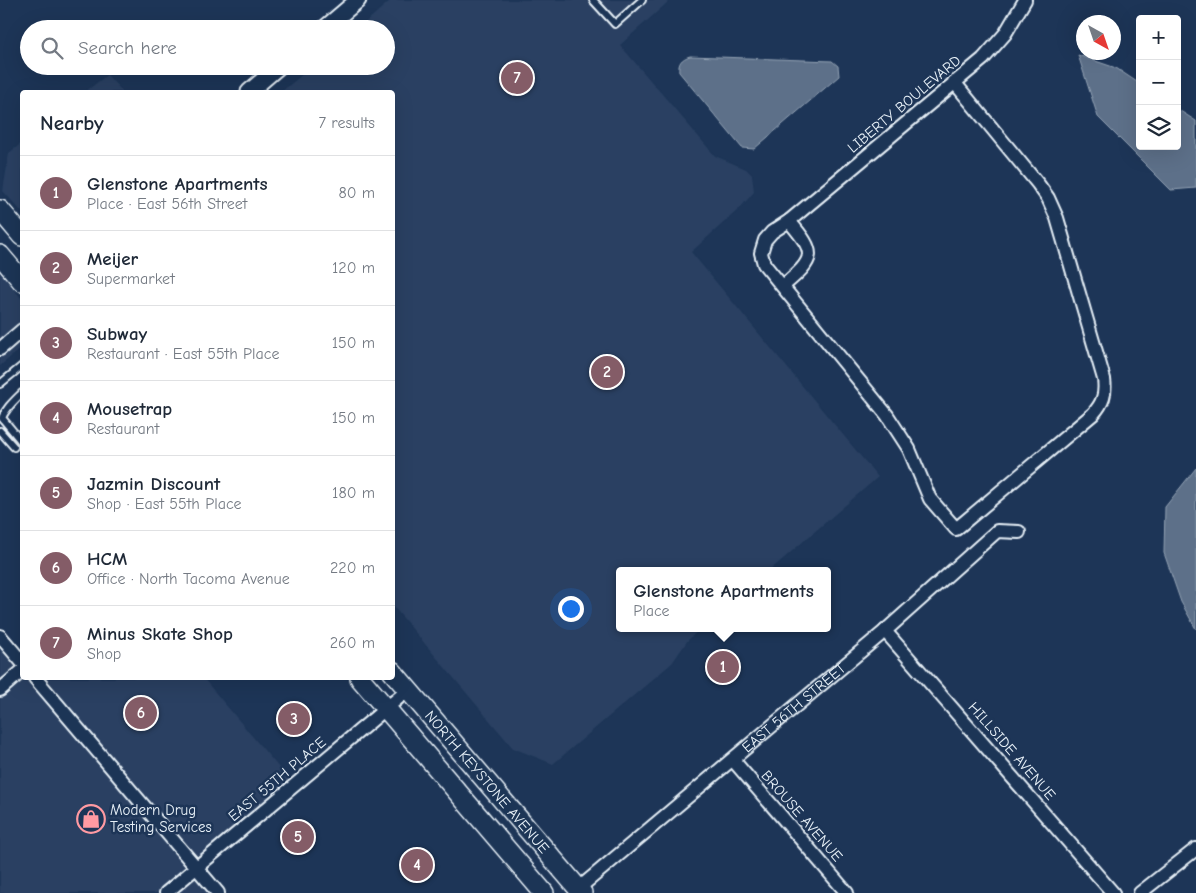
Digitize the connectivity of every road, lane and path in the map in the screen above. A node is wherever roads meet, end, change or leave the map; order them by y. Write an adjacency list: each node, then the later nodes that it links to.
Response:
1 (358, 0): 5 (street)
2 (593, 0): 3 (lane)
3 (642, 0)
4 (1025, 0): 7 (street, LIBERTY BOULEVARD)
5 (335, 20)
6 (269, 75): 8 (street)
7 (954, 82): 10 (street, LIBERTY BOULEVARD); 14 (street, LIBERTY BOULEVARD)
8 (251, 90)
9 (0, 210): 11 (main road)
10 (789, 221): 14 (street); 14 (street, LIBERTY BOULEVARD)
11 (20, 234)
12 (0, 255): 13 (main road)
13 (20, 279)
14 (783, 286)
15 (20, 332): 16 (street)
16 (0, 349)
17 (20, 368): 18 (lane)
18 (0, 384)
19 (20, 396): 21 (lane)
20 (0, 430): 22 (lane)
21 (20, 440)
22 (14, 447)
23 (1019, 532): 24 (street, EAST 56TH STREET)
24 (885, 631): 34 (street, EAST 56TH STREET); 42 (street, HILLSIDE AVENUE)
25 (0, 636): 26 (street)
26 (20, 660)
27 (20, 673): 31 (street)
28 (395, 675): 32 (main road, NORTH KEYSTONE AVENUE)
29 (37, 680): 36 (street)
30 (362, 680): 33 (main road, NORTH KEYSTONE AVENUE)
31 (0, 690)
32 (408, 690): 33 (street, EAST 55TH PLACE); 37 (main road, NORTH KEYSTONE AVENUE)
33 (386, 708): 36 (street, EAST 55TH PLACE); 40 (main road, NORTH KEYSTONE AVENUE)
34 (733, 760): 37 (street, EAST 56TH STREET); 41 (street, BROUSE AVENUE)
35 (1196, 849): 43 (street)
36 (196, 868): 38 (street, EAST 55TH PLACE); 39 (street)
37 (577, 892)
38 (166, 893)
39 (218, 893)
40 (544, 893)
41 (847, 893)
42 (1113, 893)
43 (1140, 893)

